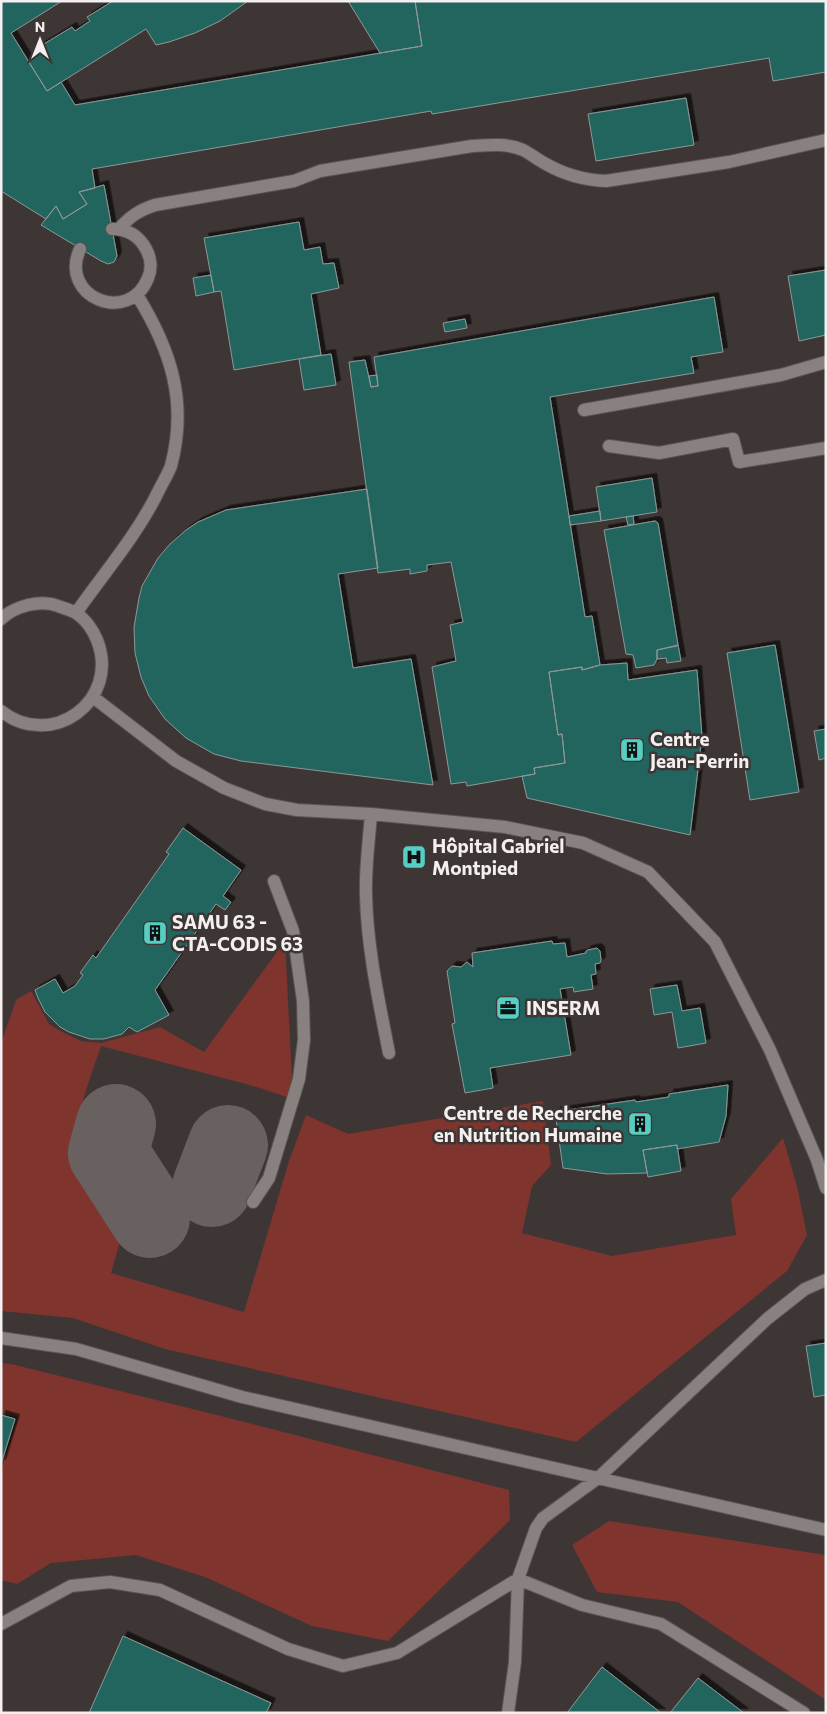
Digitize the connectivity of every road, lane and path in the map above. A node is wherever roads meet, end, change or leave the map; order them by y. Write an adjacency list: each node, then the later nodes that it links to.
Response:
1 (826, 140): 3 (lane)
2 (80, 249): 3 (lane)
3 (137, 295): 8 (lane)
4 (826, 362): 5 (lane)
5 (584, 410)
6 (608, 446): 7 (lane)
7 (826, 448)
8 (76, 613): 9 (lane); 10 (lane)
9 (1, 619)
10 (93, 697): 11 (lane); 12 (lane)
11 (2, 713)
12 (372, 814): 14 (lane); 15 (lane)
13 (274, 881): 16 (lane)
14 (389, 1053)
15 (826, 1188)
16 (254, 1202)
17 (826, 1280): 19 (lane)
18 (1, 1338): 19 (lane)
19 (598, 1478): 20 (lane); 21 (lane)
20 (826, 1530)
21 (518, 1579): 22 (lane); 23 (lane); 24 (lane)
22 (1, 1624)
23 (508, 1713)
24 (804, 1713)

